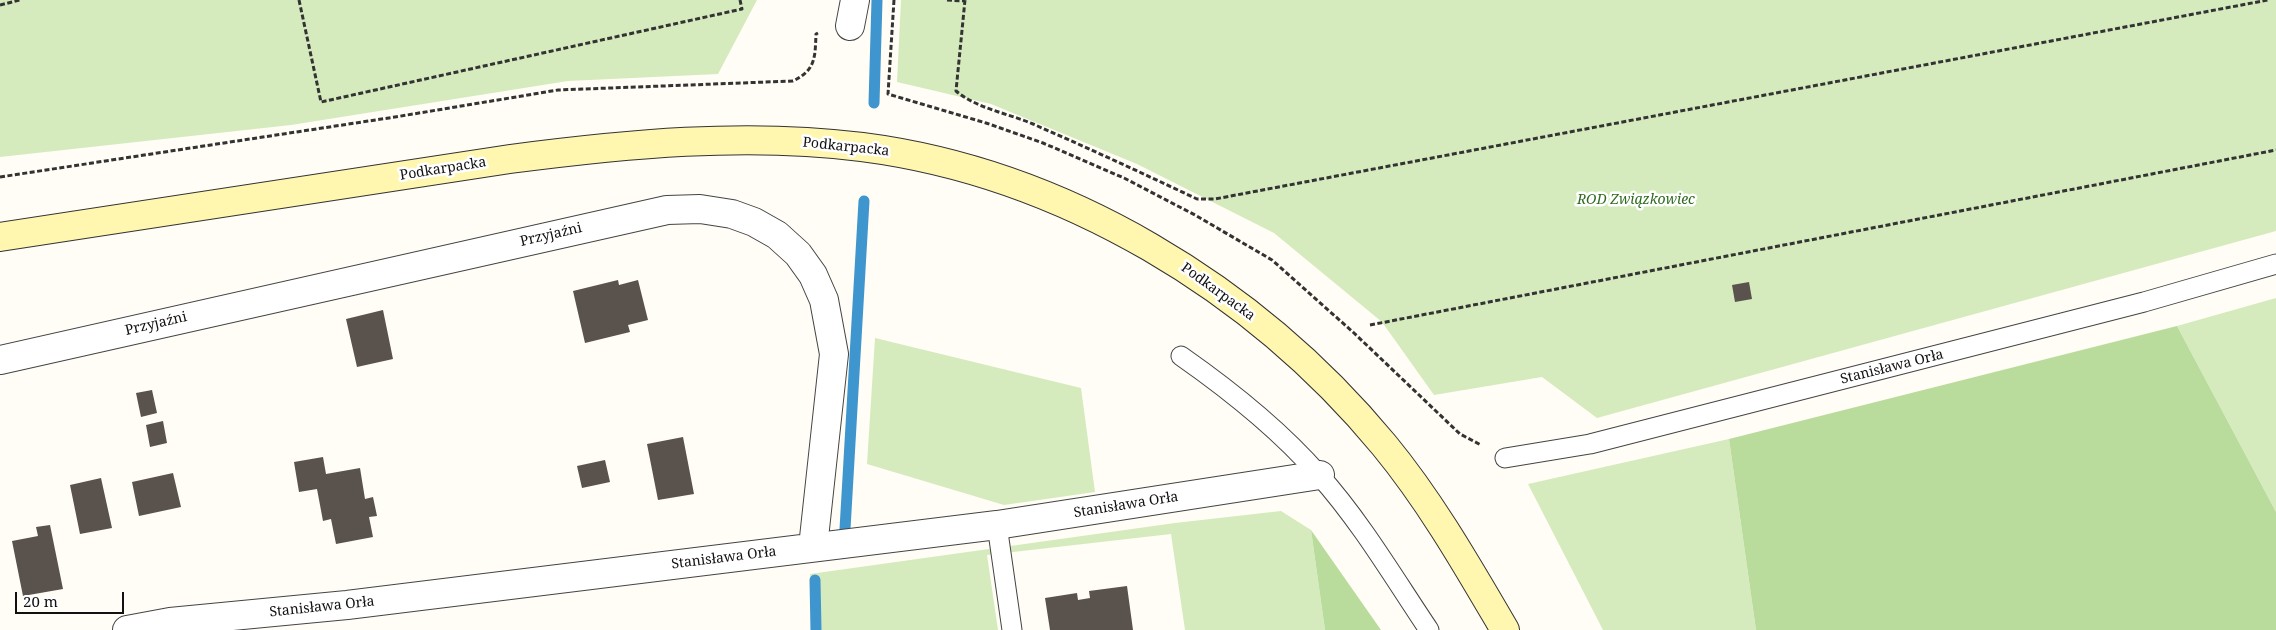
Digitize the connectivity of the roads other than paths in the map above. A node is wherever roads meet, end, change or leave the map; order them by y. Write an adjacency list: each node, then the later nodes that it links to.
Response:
1 (0, 237): 12 (main road, Podkarpacka)
2 (2276, 264): 5 (lane, Stanisława Orła)
3 (1181, 356): 6 (lane)
4 (0, 360): 8 (street, Przyjaźni)
5 (1505, 458)
6 (1320, 476): 7 (street, Stanisława Orła); 11 (lane)
7 (997, 525): 8 (street, Stanisława Orła); 10 (lane)
8 (813, 547): 9 (street, Stanisława Orła)
9 (127, 630)
10 (1012, 630)
11 (1429, 630)
12 (1505, 630)

